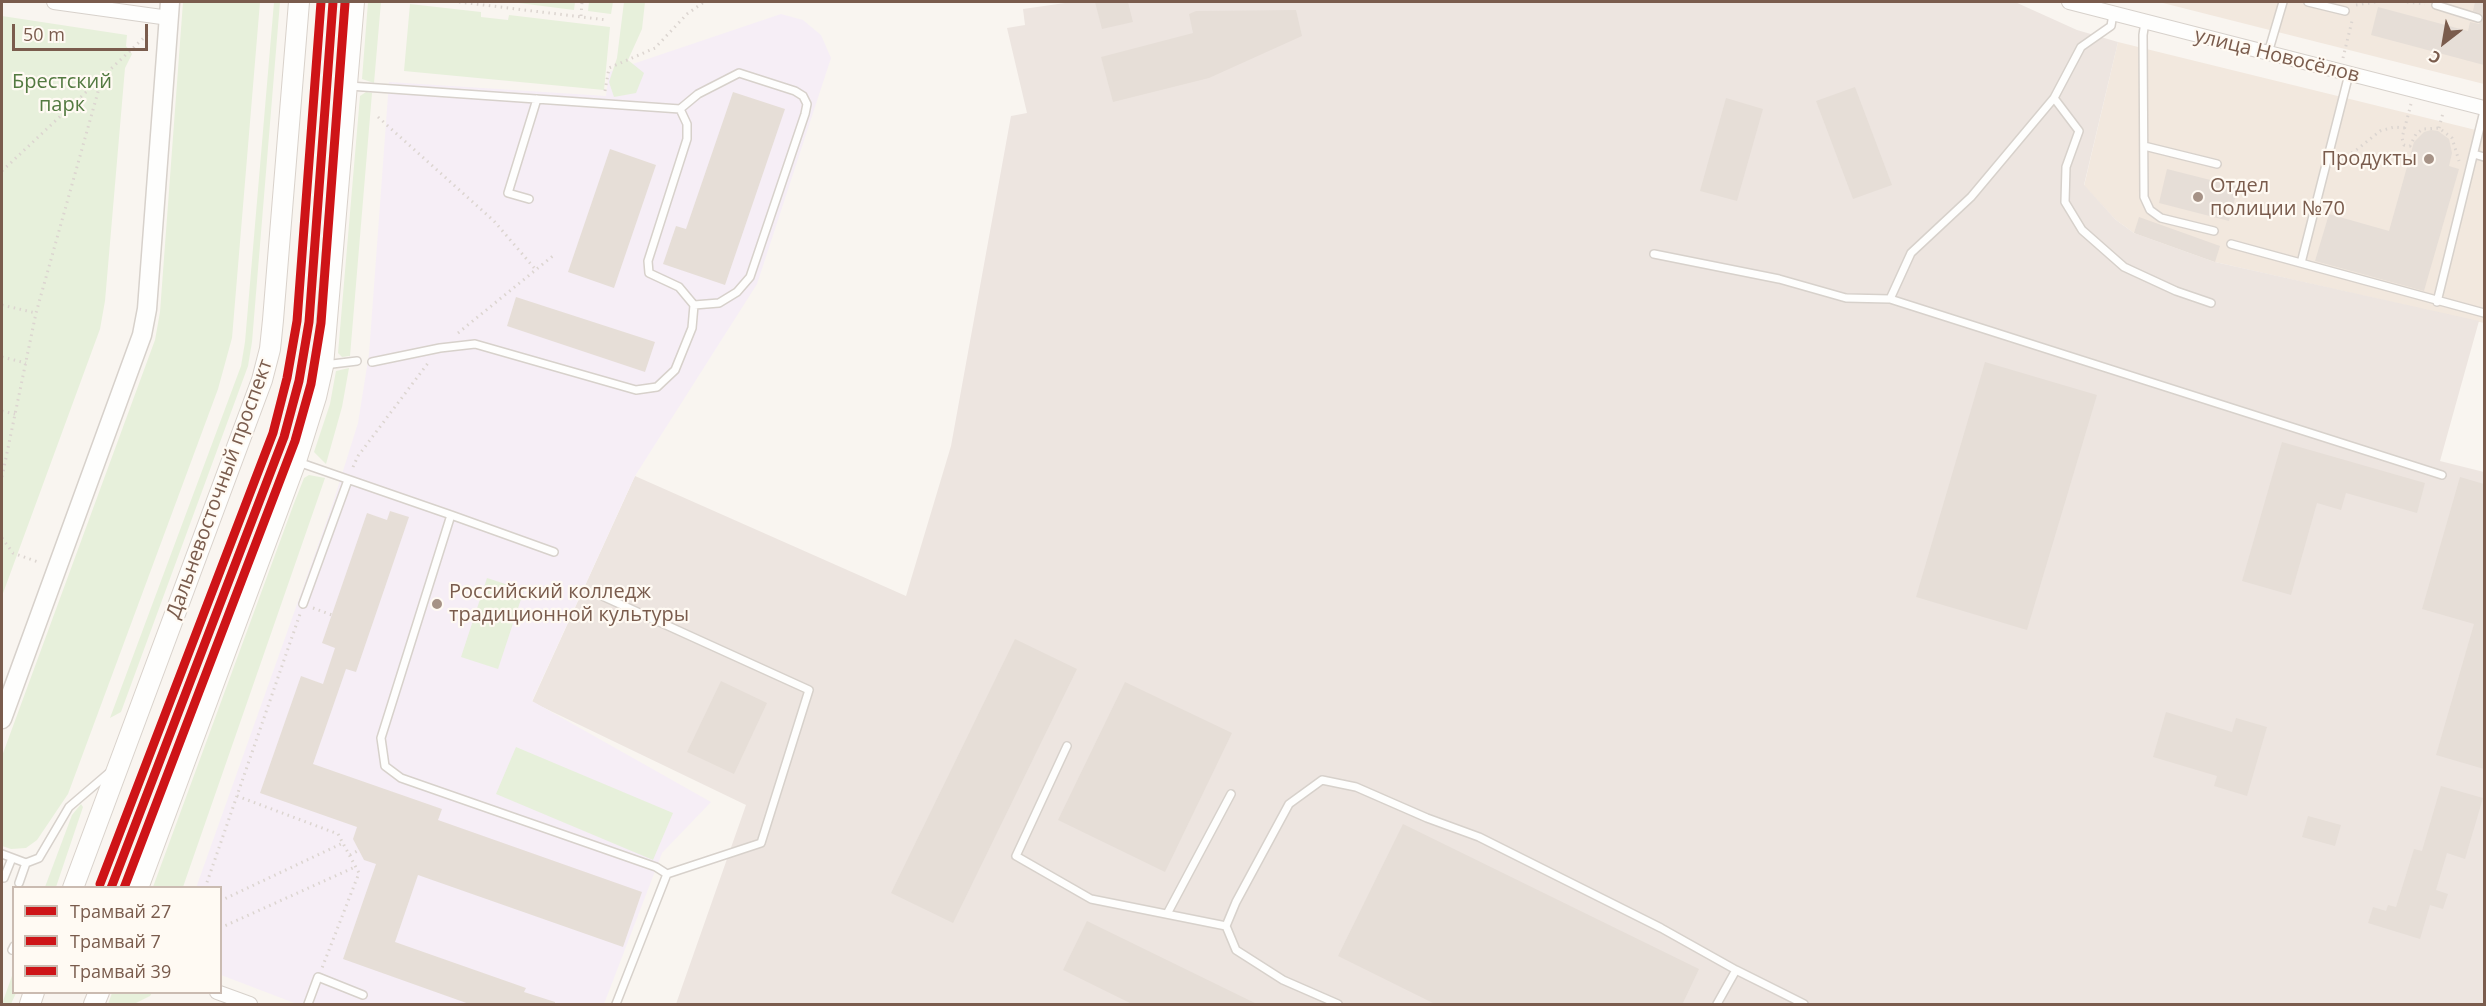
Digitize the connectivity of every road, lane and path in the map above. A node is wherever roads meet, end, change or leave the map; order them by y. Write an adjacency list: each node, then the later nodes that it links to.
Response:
1 (54, 2): 17 (street)
2 (299, 2): 80 (main road, Дальневосточный проспект)
3 (354, 2): 29 (main road)
4 (459, 2): 13 (path)
5 (506, 2): 16 (path)
6 (582, 2): 20 (path)
7 (704, 2): 30 (path)
8 (2069, 2): 19 (street, улица Новосёлов)
9 (2283, 2): 25 (lane)
10 (2308, 2): 18 (lane)
11 (2376, 2): 14 (path)
12 (2407, 2): 15 (path)
13 (484, 3): 16 (path)
14 (2356, 3): 26 (path)
15 (2436, 3): 21 (lane)
16 (505, 7): 20 (path)
17 (169, 10): 78 (street)
18 (2345, 11)
19 (2113, 14): 23 (street, улица Новосёлов); 31 (lane)
20 (581, 16): 22 (path)
21 (2478, 18)
22 (607, 20)
23 (2145, 22): 25 (street, улица Новосёлов); 40 (lane)
24 (149, 33): 27 (path)
25 (2268, 53): 28 (street, улица Новосёлов)
26 (2343, 58)
27 (103, 74): 46 (path); 58 (path)
28 (2349, 74): 35 (street, улица Новосёлов); 44 (lane)
29 (346, 86): 32 (lane); 64 (main road)
30 (605, 91)
31 (2054, 98): 53 (lane); 55 (lane)
32 (537, 99): 34 (lane); 47 (lane)
33 (2411, 104): 38 (path)
34 (680, 108): 57 (lane); 57 (lane)
35 (2484, 109): 41 (lane)
36 (2443, 112): 39 (path)
37 (378, 117): 52 (path)
38 (2404, 128): 39 (path); 44 (path)
39 (2439, 128): 45 (path)
40 (2144, 146): 43 (lane); 48 (lane)
41 (2474, 154): 42 (lane); 45 (lane)
42 (2484, 157)
43 (2217, 164)
44 (2325, 167): 51 (lane)
45 (2470, 169): 54 (lane)
46 (2, 171)
47 (529, 199)
48 (2214, 231)
49 (2231, 244): 51 (lane)
50 (1654, 254): 53 (lane)
51 (2301, 263): 54 (lane)
52 (536, 270)
53 (1890, 299): 68 (lane)
54 (2437, 302): 59 (lane)
55 (2211, 303)
56 (2, 305): 58 (path)
57 (694, 305): 62 (lane)
58 (36, 313): 63 (path)
59 (2484, 313)
60 (2, 357): 63 (path)
61 (357, 361): 64 (lane)
62 (372, 362)
63 (26, 363): 66 (path)
64 (323, 366): 67 (main road)
65 (2, 411): 66 (path)
66 (15, 414): 69 (path)
67 (296, 461): 70 (lane); 94 (main road)
68 (2442, 475)
69 (2, 477)
70 (348, 480): 71 (lane); 76 (lane)
71 (451, 515): 73 (lane); 90 (lane)
72 (2, 538): 74 (path)
73 (554, 552)
74 (38, 562)
75 (600, 595): 90 (lane)
76 (303, 604): 77 (path); 82 (path)
77 (332, 615)
78 (2, 719)
79 (1067, 746): 97 (lane)
80 (119, 764): 88 (lane); 93 (main road, Дальневосточный проспект)
81 (1231, 794): 97 (lane)
82 (237, 796): 83 (path); 95 (path)
83 (343, 843): 86 (path); 96 (path)
84 (359, 850): 86 (path)
85 (2, 854): 87 (lane)
86 (350, 856): 89 (path)
87 (12, 858): 88 (lane); 91 (lane)
88 (26, 863): 92 (lane)
89 (355, 867): 99 (path); 101 (path)
90 (667, 874): 106 (lane)
91 (4, 878)
92 (19, 883)
93 (74, 886)
94 (139, 886)
95 (206, 886)
96 (222, 900)
97 (1167, 914): 98 (lane)
98 (1226, 926): 100 (lane); 107 (lane)
99 (222, 927)
100 (1736, 970): 108 (lane); 109 (lane)
101 (318, 977): 103 (lane); 105 (lane)
102 (220, 994): 104 (street)
103 (363, 995)
104 (250, 1005)
105 (308, 1005)
106 (616, 1005)
107 (1338, 1005)
108 (1717, 1005)
109 (1804, 1005)

